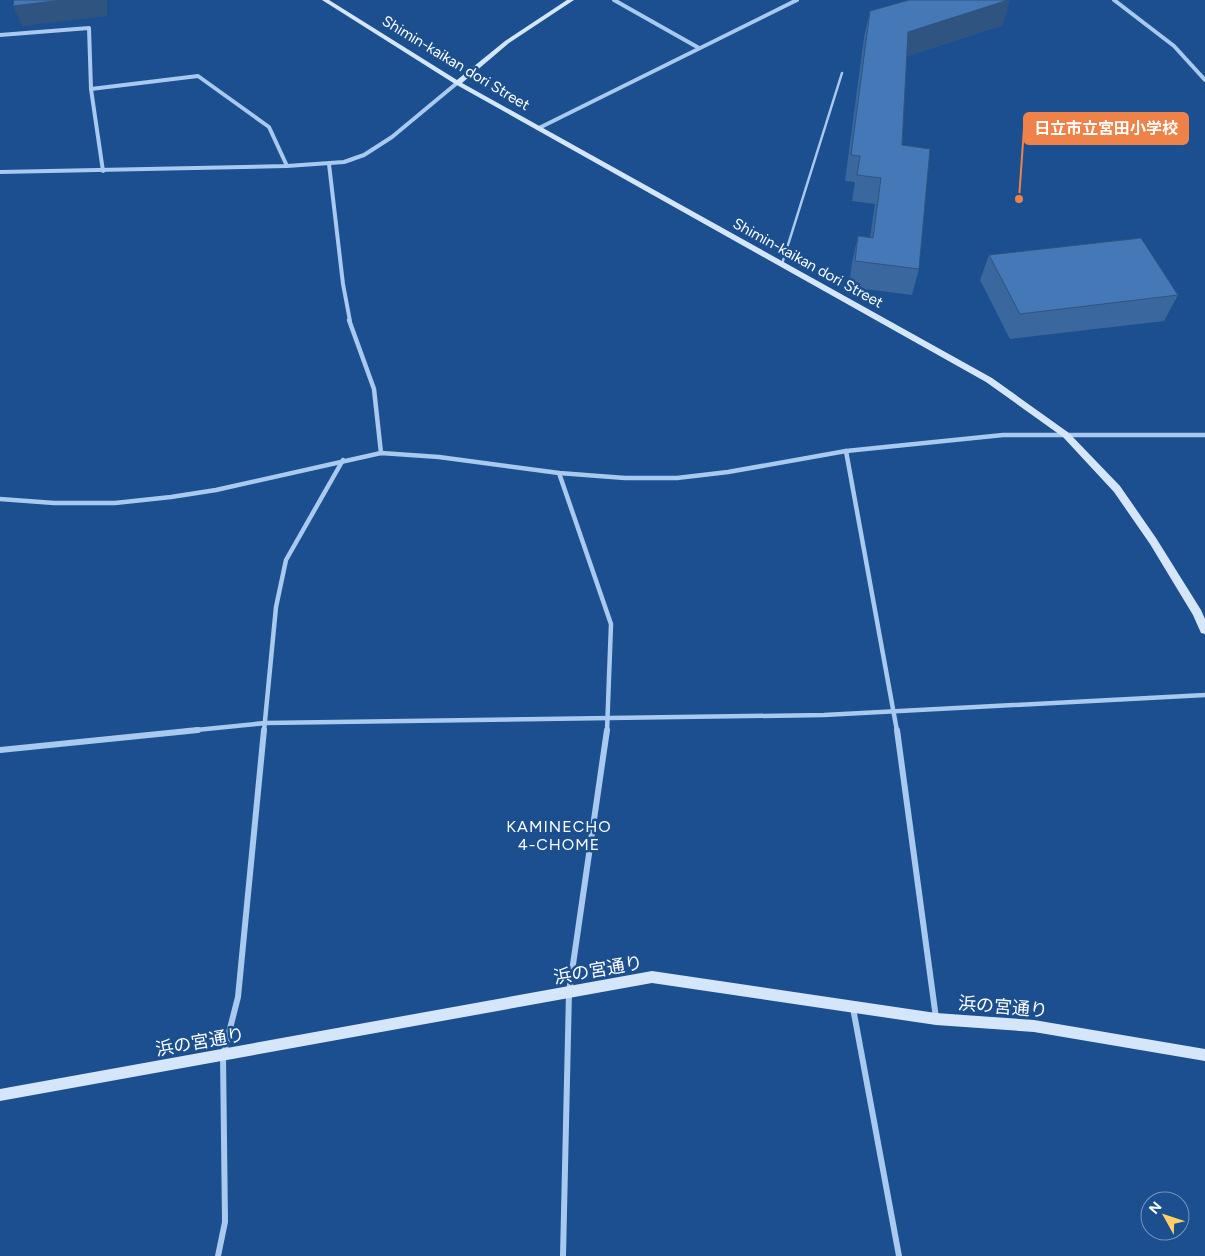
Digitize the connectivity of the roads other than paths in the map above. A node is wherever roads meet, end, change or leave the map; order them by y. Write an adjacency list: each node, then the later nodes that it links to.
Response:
1 (325, 0): 11 (street, Shimin-kaikan dori Street)
2 (571, 0): 11 (street)
3 (614, 0): 7 (street)
4 (797, 0): 7 (street)
5 (1114, 0): 9 (street)
6 (0, 35): 12 (street)
7 (699, 48): 13 (street)
8 (842, 73): 18 (lane)
9 (1203, 74): 10 (street)
10 (1205, 80)
11 (457, 83): 13 (street, Shimin-kaikan dori Street); 14 (street)
12 (91, 89): 15 (street); 16 (street)
13 (539, 128): 18 (street, Shimin-kaikan dori Street)
14 (329, 164): 15 (street); 22 (street)
15 (287, 166): 16 (street)
16 (103, 171): 17 (street)
17 (0, 172)
18 (782, 264): 19 (street, Shimin-kaikan dori Street)
19 (1066, 435): 20 (street); 21 (street); 26 (street, Shimin-kaikan dori Street)
20 (1205, 435)
21 (846, 452): 24 (street); 28 (street)
22 (381, 454): 23 (street); 24 (street)
23 (343, 460): 25 (street); 30 (street)
24 (559, 473): 29 (street)
25 (0, 499)
26 (1205, 630)
27 (1205, 695): 28 (street)
28 (894, 711): 29 (street); 34 (street)
29 (608, 718): 30 (street); 32 (street)
30 (265, 723): 31 (street); 35 (street)
31 (0, 750)
32 (569, 992): 33 (street, 浜の宮通り); 35 (street, 浜の宮通り); 39 (street)
33 (853, 1006): 34 (street, 浜の宮通り); 40 (street)
34 (936, 1019): 36 (street, 浜の宮通り)
35 (223, 1056): 37 (street, 浜の宮通り); 38 (street)
36 (1205, 1056)
37 (0, 1095)
38 (218, 1256)
39 (563, 1256)
40 (899, 1256)

